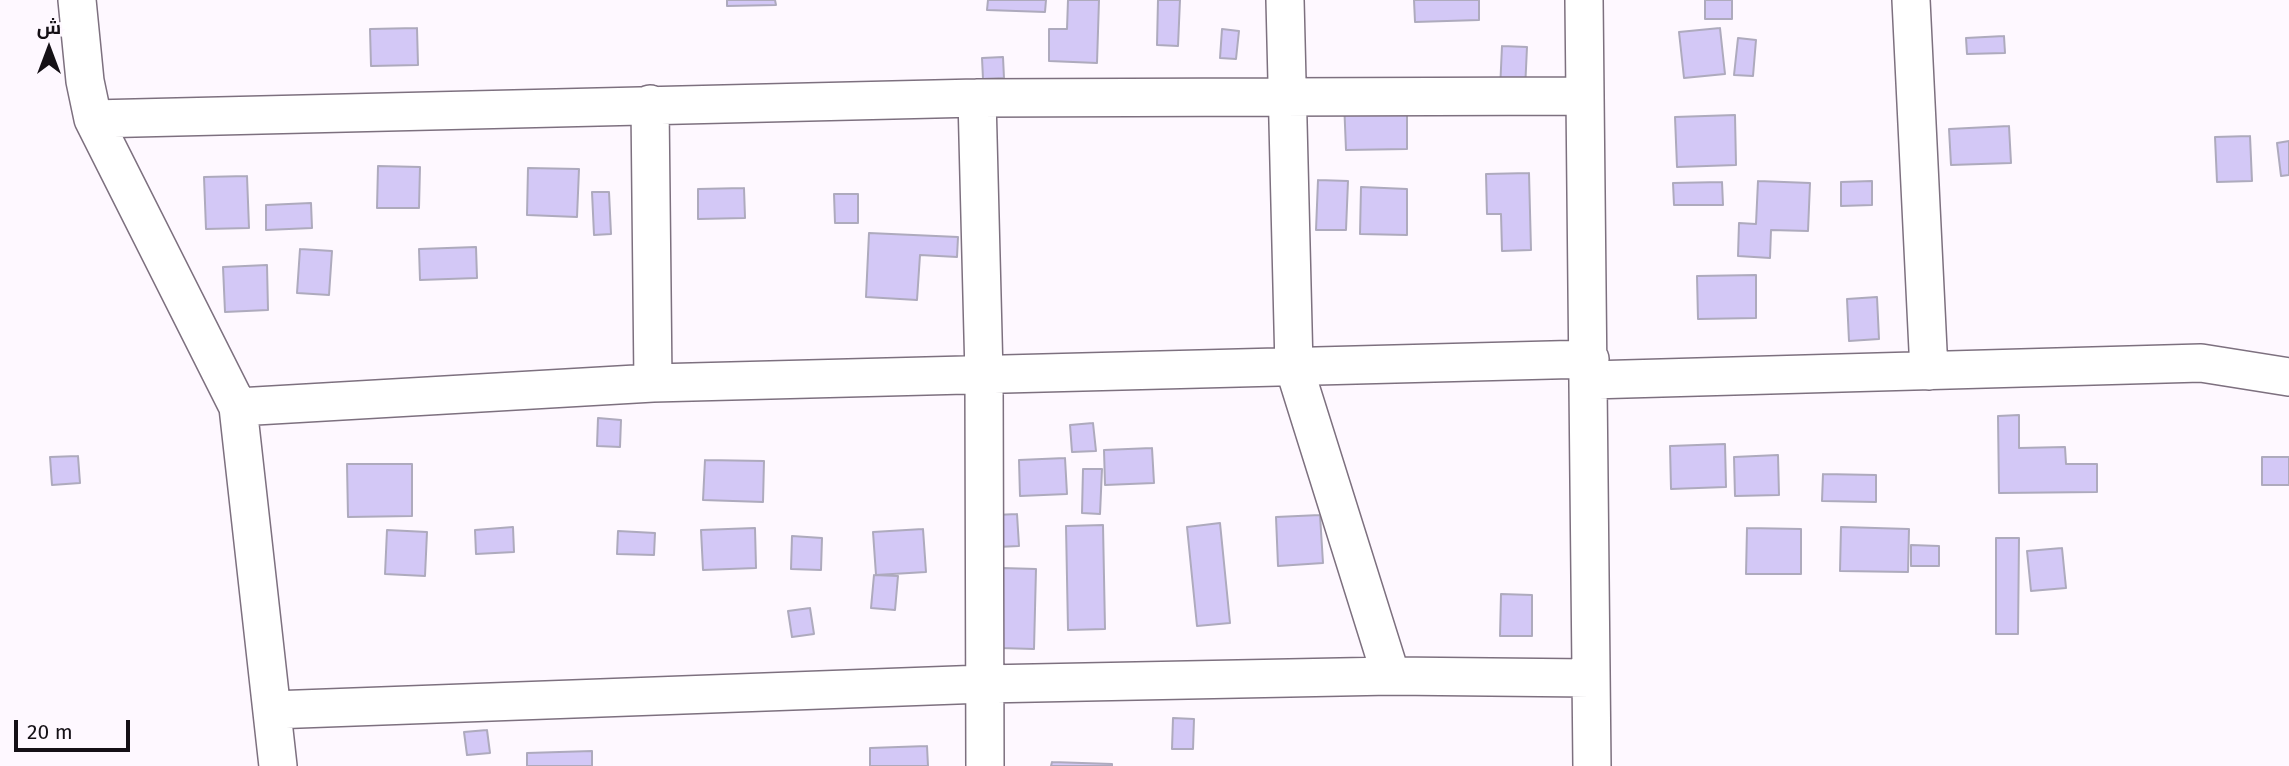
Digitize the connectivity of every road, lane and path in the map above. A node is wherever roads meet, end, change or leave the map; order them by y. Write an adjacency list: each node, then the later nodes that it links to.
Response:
1 (77, 0): 9 (street)
2 (1285, 0): 5 (street)
3 (1584, 0): 6 (street)
4 (1911, 0): 12 (street)
5 (1286, 96): 6 (street); 7 (street); 10 (street)
6 (1584, 96): 11 (street)
7 (977, 98): 8 (street); 13 (street)
8 (650, 104): 9 (street); 15 (street)
9 (93, 119): 16 (street)
10 (1294, 367): 11 (street); 13 (street); 17 (street)
11 (1590, 370): 12 (street); 18 (street)
12 (1929, 371): 14 (street)
13 (984, 375): 15 (street); 19 (street)
14 (2289, 377)
15 (653, 383): 16 (street)
16 (237, 407): 20 (street)
17 (1391, 676): 18 (street); 19 (street)
18 (1590, 678): 21 (street)
19 (984, 684): 20 (street); 23 (street)
20 (272, 710): 22 (street)
21 (1594, 763)
22 (278, 766)
23 (985, 766)

